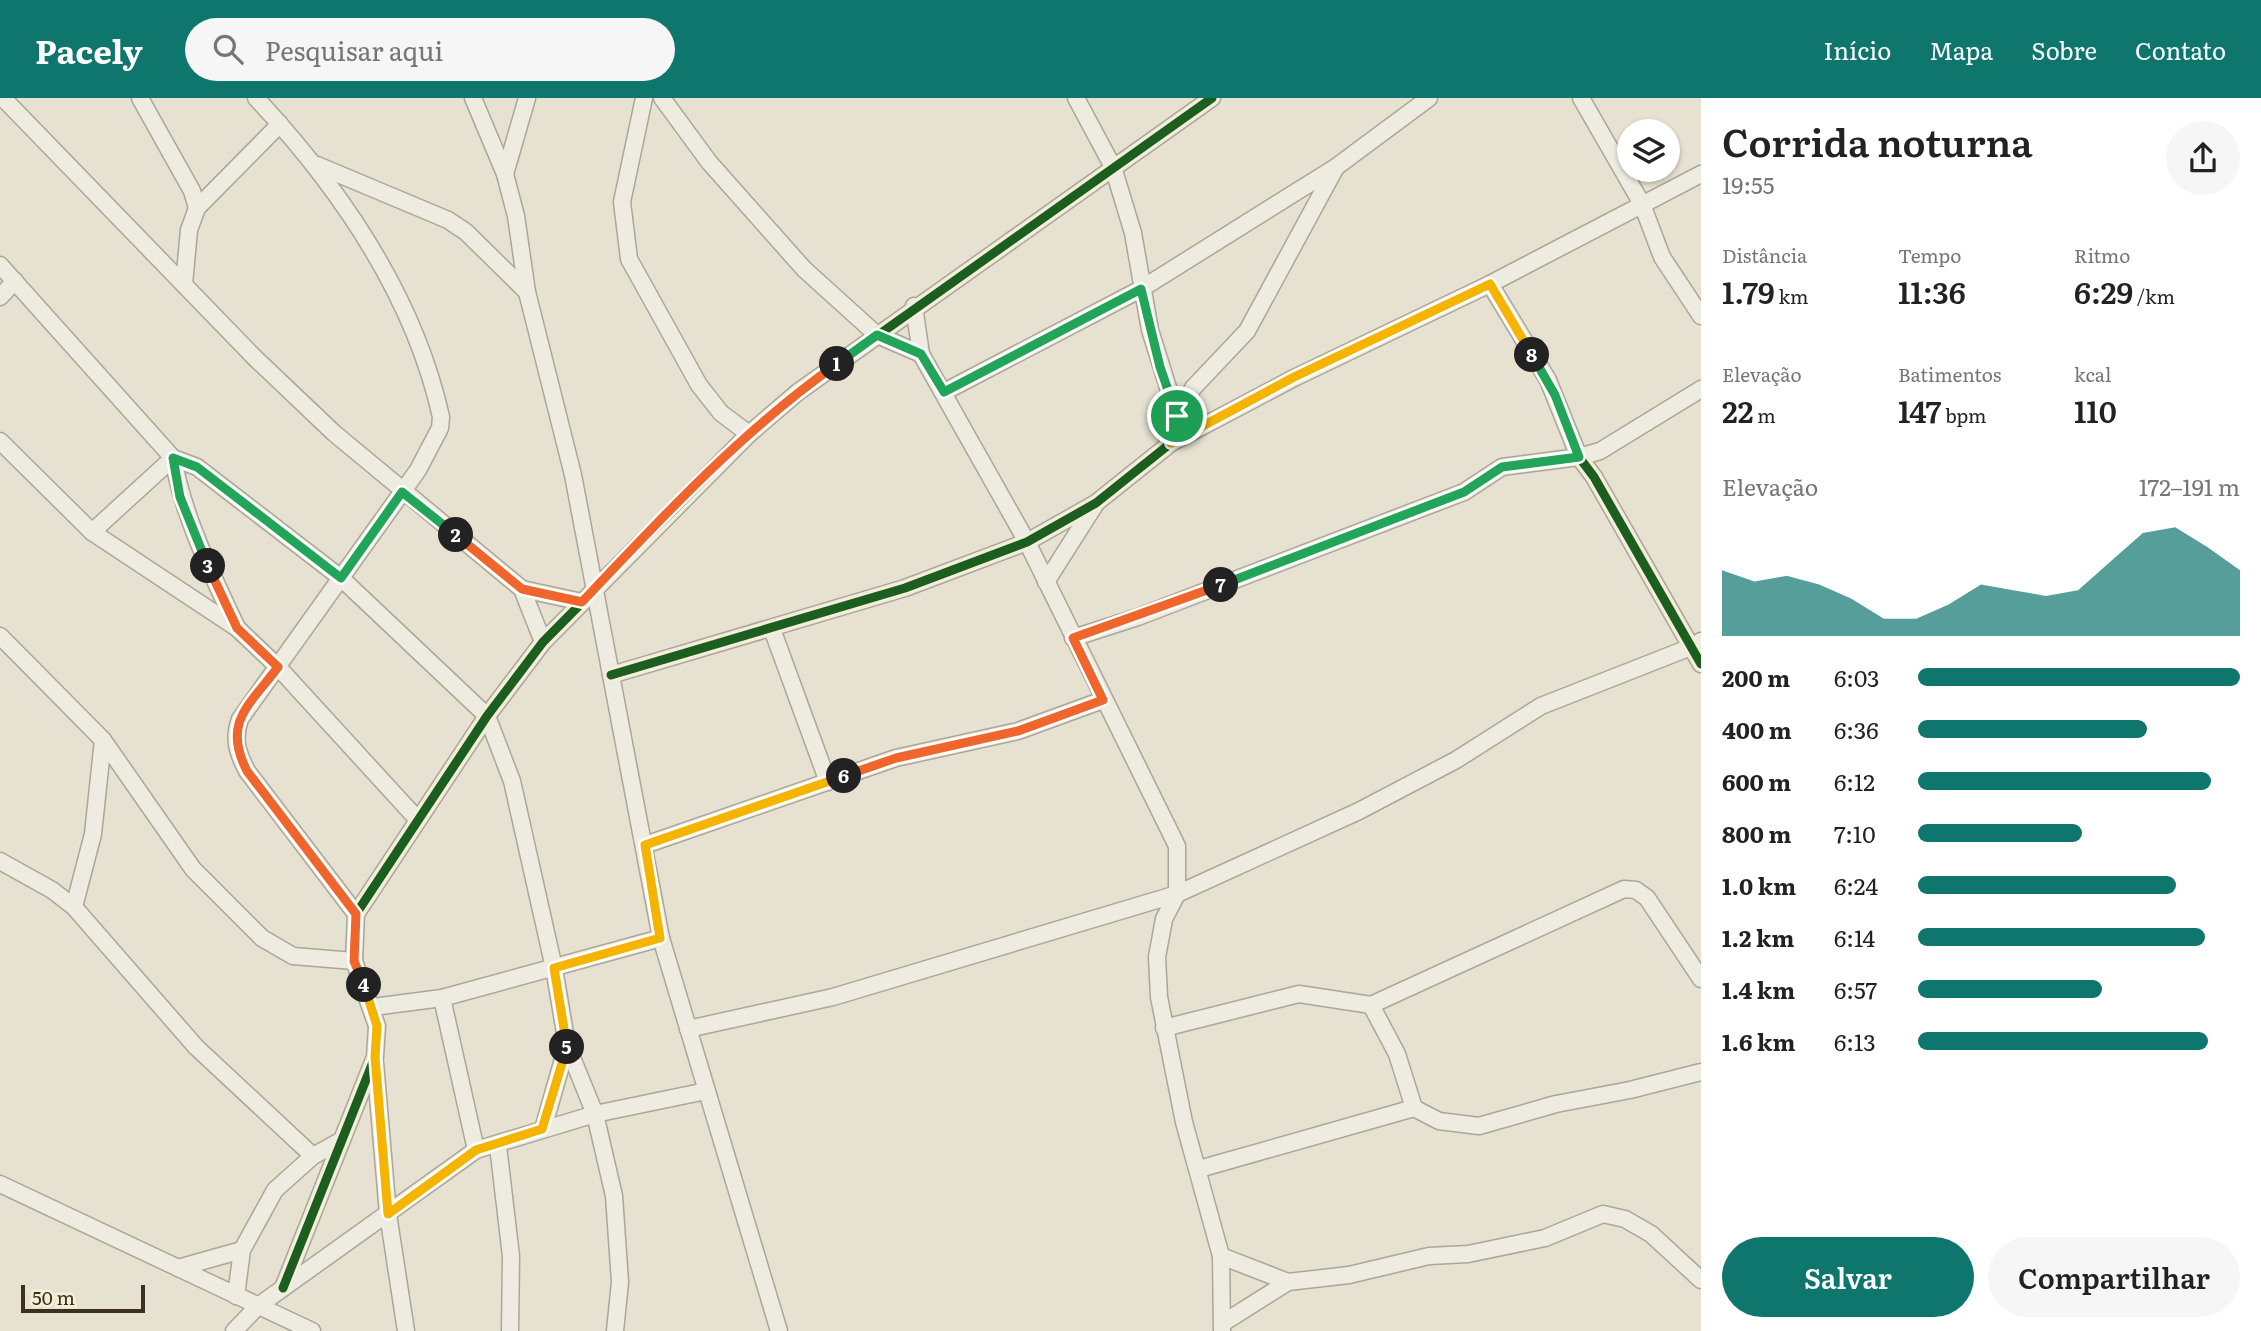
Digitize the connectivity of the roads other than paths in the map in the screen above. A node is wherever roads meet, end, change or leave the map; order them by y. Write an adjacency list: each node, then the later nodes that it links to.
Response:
1 (3, 98): 22 (street)
2 (140, 98): 19 (street)
3 (256, 98): 12 (street)
4 (473, 98): 16 (street)
5 (527, 98): 16 (street)
6 (644, 98): 34 (street)
7 (662, 98): 29 (street)
8 (1076, 98): 14 (street)
9 (1212, 98): 14 (street)
10 (1429, 98): 15 (street)
11 (1581, 98): 18 (street)
12 (281, 124): 13 (street); 19 (street)
13 (314, 164): 25 (street); 40 (street)
14 (1113, 167): 24 (street); 27 (street)
15 (1336, 167): 24 (street); 33 (street)
16 (505, 174): 25 (street)
17 (1701, 174): 18 (street)
18 (1642, 204): 23 (street); 28 (street)
19 (197, 208): 22 (street)
20 (0, 265): 21 (street)
21 (15, 281): 26 (street); 39 (street)
22 (184, 284): 42 (street)
23 (1490, 284): 36 (street); 38 (street)
24 (1141, 289): 32 (street); 33 (street)
25 (527, 292): 50 (street)
26 (0, 297)
27 (914, 306): 29 (street); 30 (street)
28 (1701, 316)
29 (877, 335): 30 (street); 34 (street)
30 (921, 354): 32 (street)
31 (1701, 389): 37 (street)
32 (944, 392): 46 (street)
33 (1177, 416): 36 (street)
34 (749, 434): 50 (street)
35 (0, 441): 45 (street)
36 (1171, 443): 43 (street)
37 (1600, 452): 38 (street); 41 (street)
38 (1579, 457): 41 (street); 55 (street)
39 (173, 458): 45 (street); 47 (street); 52 (street)
40 (418, 470): 42 (street); 44 (street)
41 (1594, 477): 57 (street)
42 (402, 492): 44 (street); 47 (street)
43 (1096, 503): 46 (street); 48 (street)
44 (420, 505): 49 (street)
45 (92, 532): 52 (street)
46 (1027, 542): 48 (street); 53 (street)
47 (341, 578): 59 (street); 62 (street)
48 (1046, 582): 55 (street)
49 (522, 589): 51 (street); 56 (street)
50 (594, 589): 51 (street); 60 (street)
51 (582, 602): 56 (street)
52 (237, 628): 59 (street)
53 (772, 629): 60 (street); 64 (street)
54 (0, 636): 63 (street)
55 (1073, 638): 61 (street)
56 (543, 642): 62 (street)
57 (1696, 644): 58 (street); 68 (street)
58 (1701, 664)
59 (278, 667): 65 (street); 70 (street)
60 (611, 675): 66 (street)
61 (1103, 700): 64 (street); 68 (street)
62 (487, 716): 65 (street); 74 (street)
63 (103, 740): 69 (street); 72 (street)
64 (828, 782): 66 (street)
65 (418, 820): 70 (street)
66 (645, 845): 71 (street)
67 (0, 862): 69 (street)
68 (1177, 894): 79 (street); 80 (street)
69 (74, 907): 91 (street)
70 (356, 914): 72 (street)
71 (660, 938): 74 (street); 80 (street)
72 (354, 961): 78 (street)
73 (1696, 961): 75 (street); 77 (street)
74 (554, 968): 76 (street); 81 (street)
75 (1701, 979)
76 (442, 998): 78 (street); 90 (street)
77 (1371, 1005): 79 (street); 85 (street)
78 (373, 1007): 82 (street)
79 (1164, 1028): 92 (street)
80 (688, 1029): 84 (street)
81 (567, 1045): 86 (street); 87 (street)
82 (375, 1057): 88 (street); 94 (street)
83 (1701, 1072): 85 (street)
84 (706, 1091): 86 (street); 109 (street)
85 (1414, 1108): 92 (street)
86 (595, 1114): 87 (street); 108 (street)
87 (542, 1129): 89 (street)
88 (342, 1140): 91 (street); 100 (street)
89 (498, 1146): 90 (street); 107 (street)
90 (476, 1150): 94 (street)
91 (313, 1156): 95 (street)
92 (1199, 1169): 96 (street)
93 (0, 1184): 97 (street)
94 (388, 1214): 100 (street); 106 (street)
95 (242, 1250): 97 (street); 101 (street)
96 (1221, 1256): 99 (street); 103 (street)
97 (178, 1268): 101 (street)
98 (1701, 1280): 99 (street)
99 (1289, 1282): 103 (street)
100 (283, 1288): 102 (street)
101 (236, 1296): 102 (street)
102 (258, 1306): 104 (street); 105 (street)
103 (1222, 1327)
104 (234, 1331)
105 (312, 1331)
106 (406, 1331)
107 (510, 1331)
108 (615, 1331)
109 (779, 1331)

